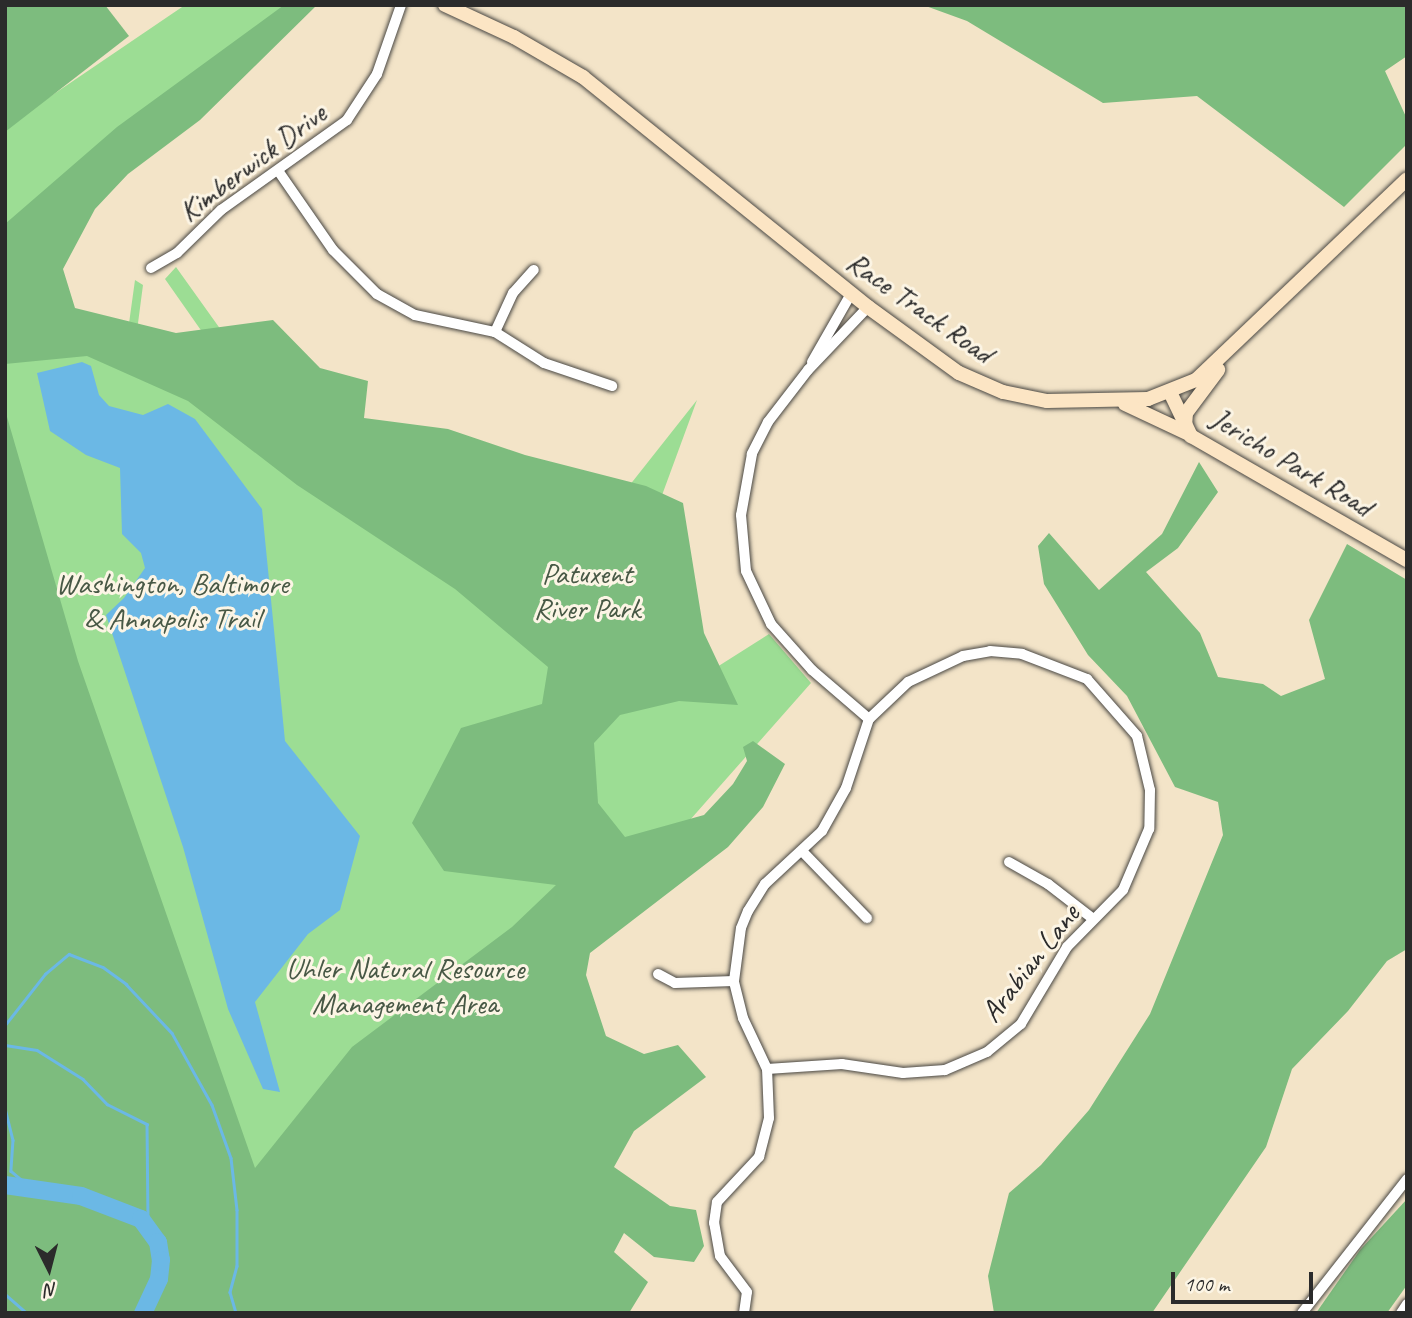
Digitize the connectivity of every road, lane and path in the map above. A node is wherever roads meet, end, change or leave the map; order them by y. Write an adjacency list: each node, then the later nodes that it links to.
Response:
1 (401, 5): 3 (street, Kimberwick Drive)
2 (445, 5): 7 (street, Race Track Road)
3 (279, 172): 5 (street, Kimberwick Drive); 9 (street)
4 (1407, 179): 10 (street, Race Track Road)
5 (151, 268)
6 (534, 271): 9 (street)
7 (851, 293): 8 (street, Race Track Road); 11 (street)
8 (868, 307): 11 (street); 14 (street, Race Track Road)
9 (495, 332): 12 (street)
10 (1229, 350): 13 (street, Race Track Road); 15 (street)
11 (808, 370): 17 (street)
12 (612, 386)
13 (1170, 392): 14 (street, Race Track Road); 15 (street, Jericho Park Road)
14 (1110, 402): 15 (street)
15 (1188, 432): 16 (street, Jericho Park Road)
16 (1407, 560)
17 (869, 719): 18 (street, Arabian Lane); 21 (street, Arabian Lane)
18 (803, 852): 20 (street); 23 (street, Arabian Lane)
19 (1009, 862): 21 (street)
20 (867, 918)
21 (1092, 918): 24 (street, Arabian Lane)
22 (658, 974): 23 (street)
23 (734, 981): 24 (street, Arabian Lane)
24 (767, 1069): 27 (street)
25 (1407, 1180): 28 (street)
26 (1407, 1304): 29 (street)
27 (744, 1313)
28 (1302, 1313)
29 (1401, 1313)

